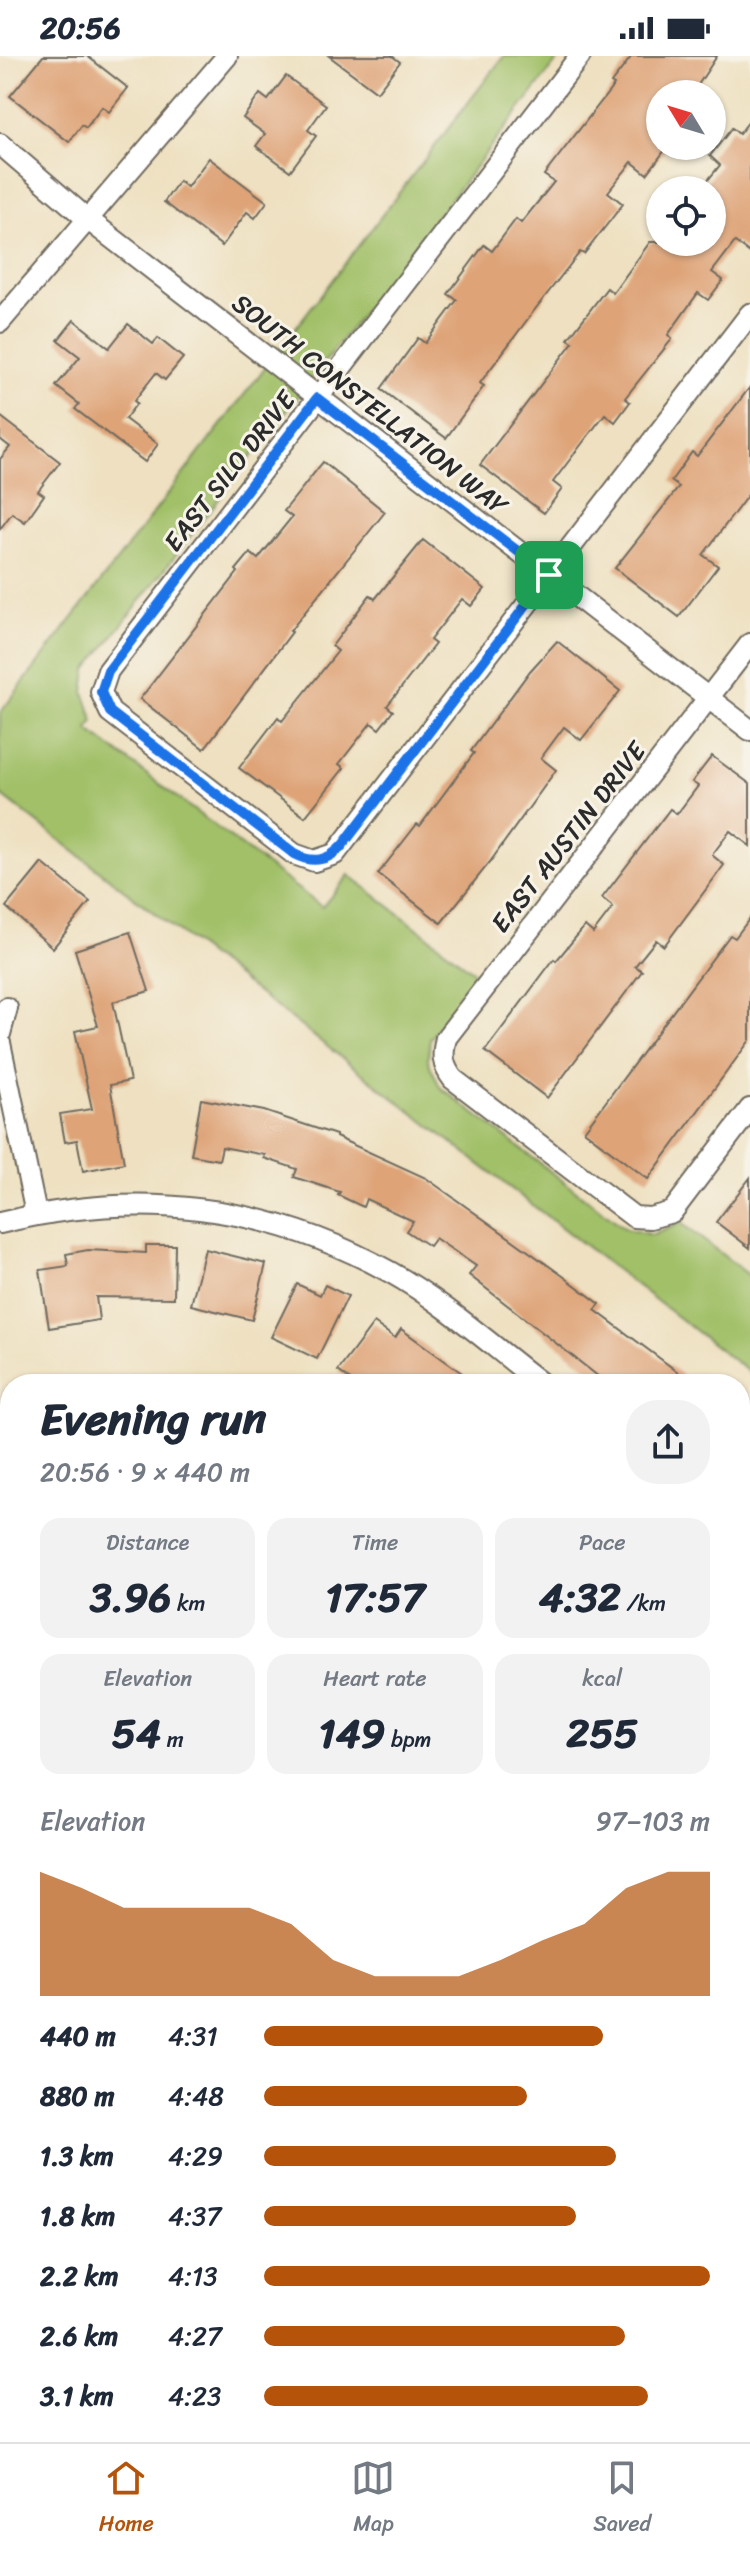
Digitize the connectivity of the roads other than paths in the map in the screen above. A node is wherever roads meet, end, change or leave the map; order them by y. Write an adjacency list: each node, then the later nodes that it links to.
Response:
1 (227, 56): 4 (street)
2 (580, 56): 7 (street, EAST SILO DRIVE)
3 (0, 144): 4 (street, SOUTH CONSTELLATION WAY)
4 (86, 218): 6 (street); 7 (street, SOUTH CONSTELLATION WAY)
5 (750, 314): 8 (street)
6 (0, 322)
7 (317, 398): 8 (street, SOUTH CONSTELLATION WAY); 8 (street, EAST SILO DRIVE)
8 (549, 575): 10 (street, SOUTH CONSTELLATION WAY)
9 (750, 644): 10 (street, EAST AUSTIN DRIVE)
10 (708, 698): 11 (street, SOUTH CONSTELLATION WAY); 15 (street, EAST AUSTIN DRIVE)
11 (750, 730)
12 (7, 1008): 13 (street)
13 (0, 1034)
14 (0, 1043): 16 (street)
15 (750, 1109)
16 (36, 1214): 17 (street); 18 (street)
17 (0, 1223)
18 (529, 1374)

